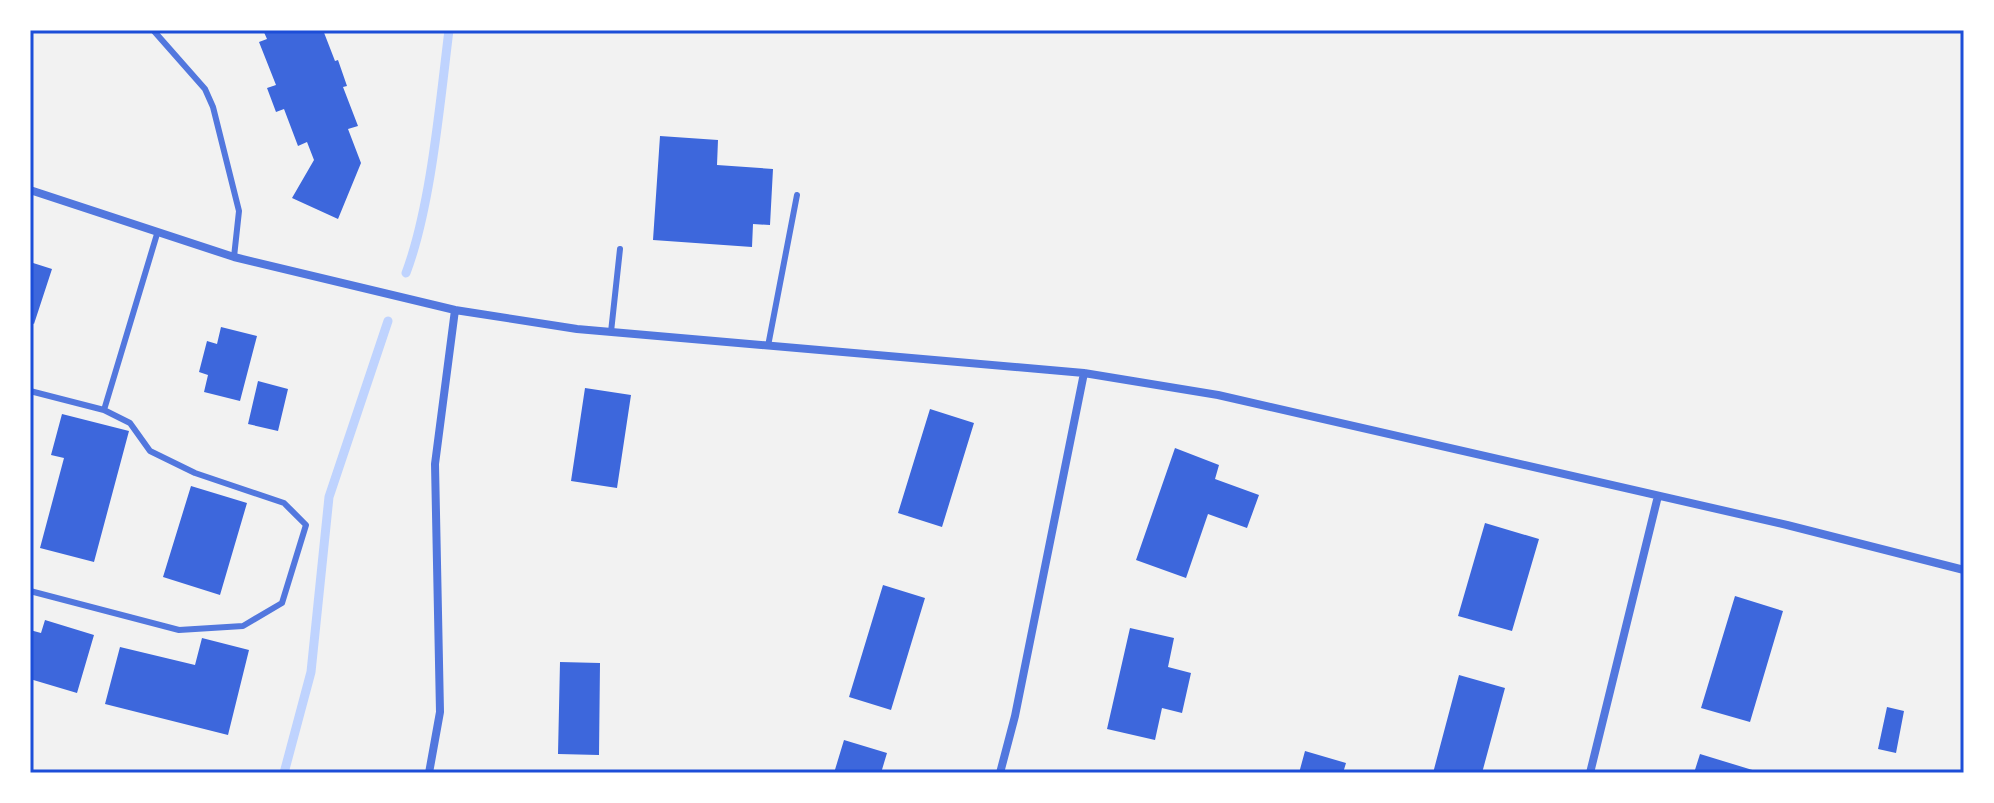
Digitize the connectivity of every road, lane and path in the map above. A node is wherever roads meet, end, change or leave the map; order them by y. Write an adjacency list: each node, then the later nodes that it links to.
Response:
1 (153, 30): 6 (lane)
2 (30, 190): 4 (street)
3 (797, 195): 9 (lane)
4 (157, 234): 6 (street); 12 (lane)
5 (620, 249): 8 (lane)
6 (234, 257): 7 (street)
7 (455, 310): 8 (street); 16 (street)
8 (611, 332): 9 (street)
9 (768, 346): 10 (street)
10 (1084, 373): 13 (street); 17 (street)
11 (30, 391): 12 (lane)
12 (104, 410): 15 (lane)
13 (1658, 496): 14 (street); 18 (street)
14 (1964, 570)
15 (30, 591)
16 (429, 773)
17 (1000, 773)
18 (1590, 773)

